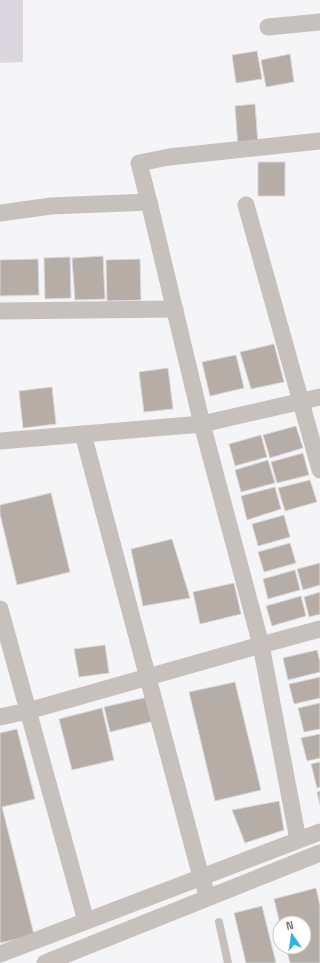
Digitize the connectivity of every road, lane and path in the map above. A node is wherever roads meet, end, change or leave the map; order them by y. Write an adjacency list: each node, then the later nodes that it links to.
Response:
1 (320, 22): 2 (street)
2 (268, 27)
3 (320, 141): 4 (street)
4 (149, 202): 6 (street); 7 (street)
5 (246, 205): 10 (street)
6 (0, 213)
7 (175, 310): 8 (street); 11 (street)
8 (0, 311)
9 (320, 397): 10 (street)
10 (302, 402): 11 (street); 14 (street)
11 (202, 424): 12 (street); 17 (street)
12 (83, 434): 13 (street); 18 (street)
13 (0, 441)
14 (320, 470)
15 (0, 609): 19 (street)
16 (320, 630): 17 (street)
17 (261, 645): 18 (street); 22 (street)
18 (148, 677): 19 (street); 24 (street)
19 (28, 711): 20 (street); 26 (street)
20 (0, 717)
21 (320, 832): 22 (street)
22 (298, 840): 24 (street)
23 (320, 853): 25 (street)
24 (201, 877): 25 (street); 26 (street)
25 (208, 897): 29 (street)
26 (86, 921): 28 (street)
27 (219, 922): 30 (lane)
28 (0, 954)
29 (44, 963)
30 (228, 963)

